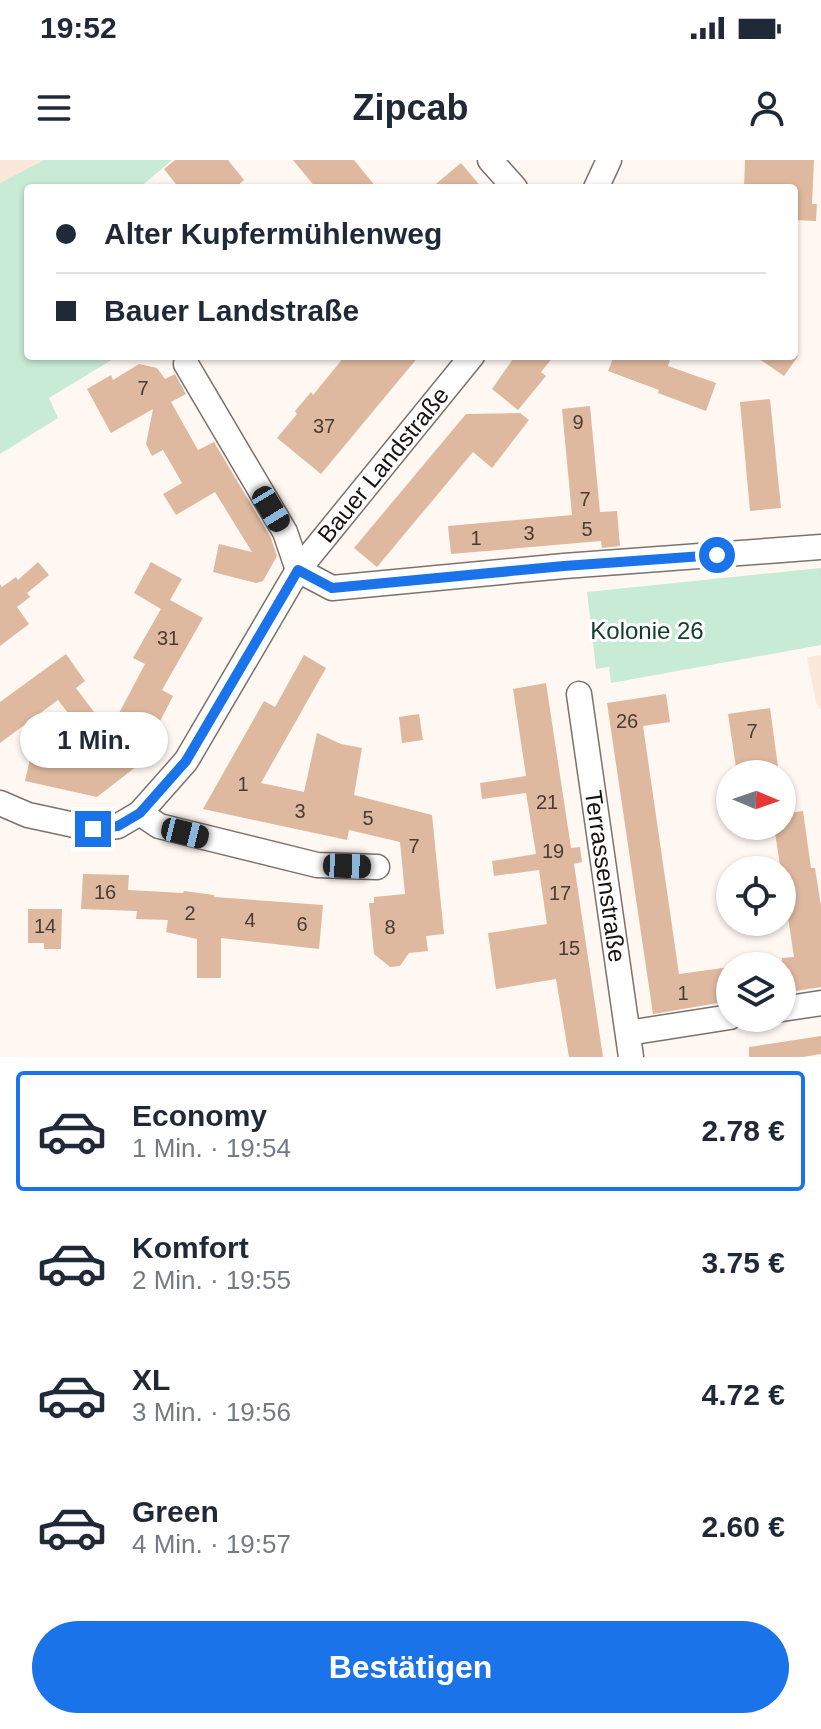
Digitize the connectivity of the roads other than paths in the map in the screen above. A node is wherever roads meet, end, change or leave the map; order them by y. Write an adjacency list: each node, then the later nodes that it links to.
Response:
1 (490, 160): 3 (street)
2 (609, 160): 4 (street)
3 (511, 184)
4 (598, 184)
5 (469, 360): 8 (street, Bauer Landstraße)
6 (186, 364): 8 (street)
7 (821, 547): 8 (street)
8 (298, 570): 11 (street, Bauer Landstraße)
9 (579, 694): 16 (street, Terrassenstraße)
10 (0, 803): 11 (street, Bauer Landstraße)
11 (140, 813): 12 (street)
12 (377, 867)
13 (821, 1003): 14 (street)
14 (796, 1007)
15 (716, 1021): 16 (street)
16 (629, 1045)

